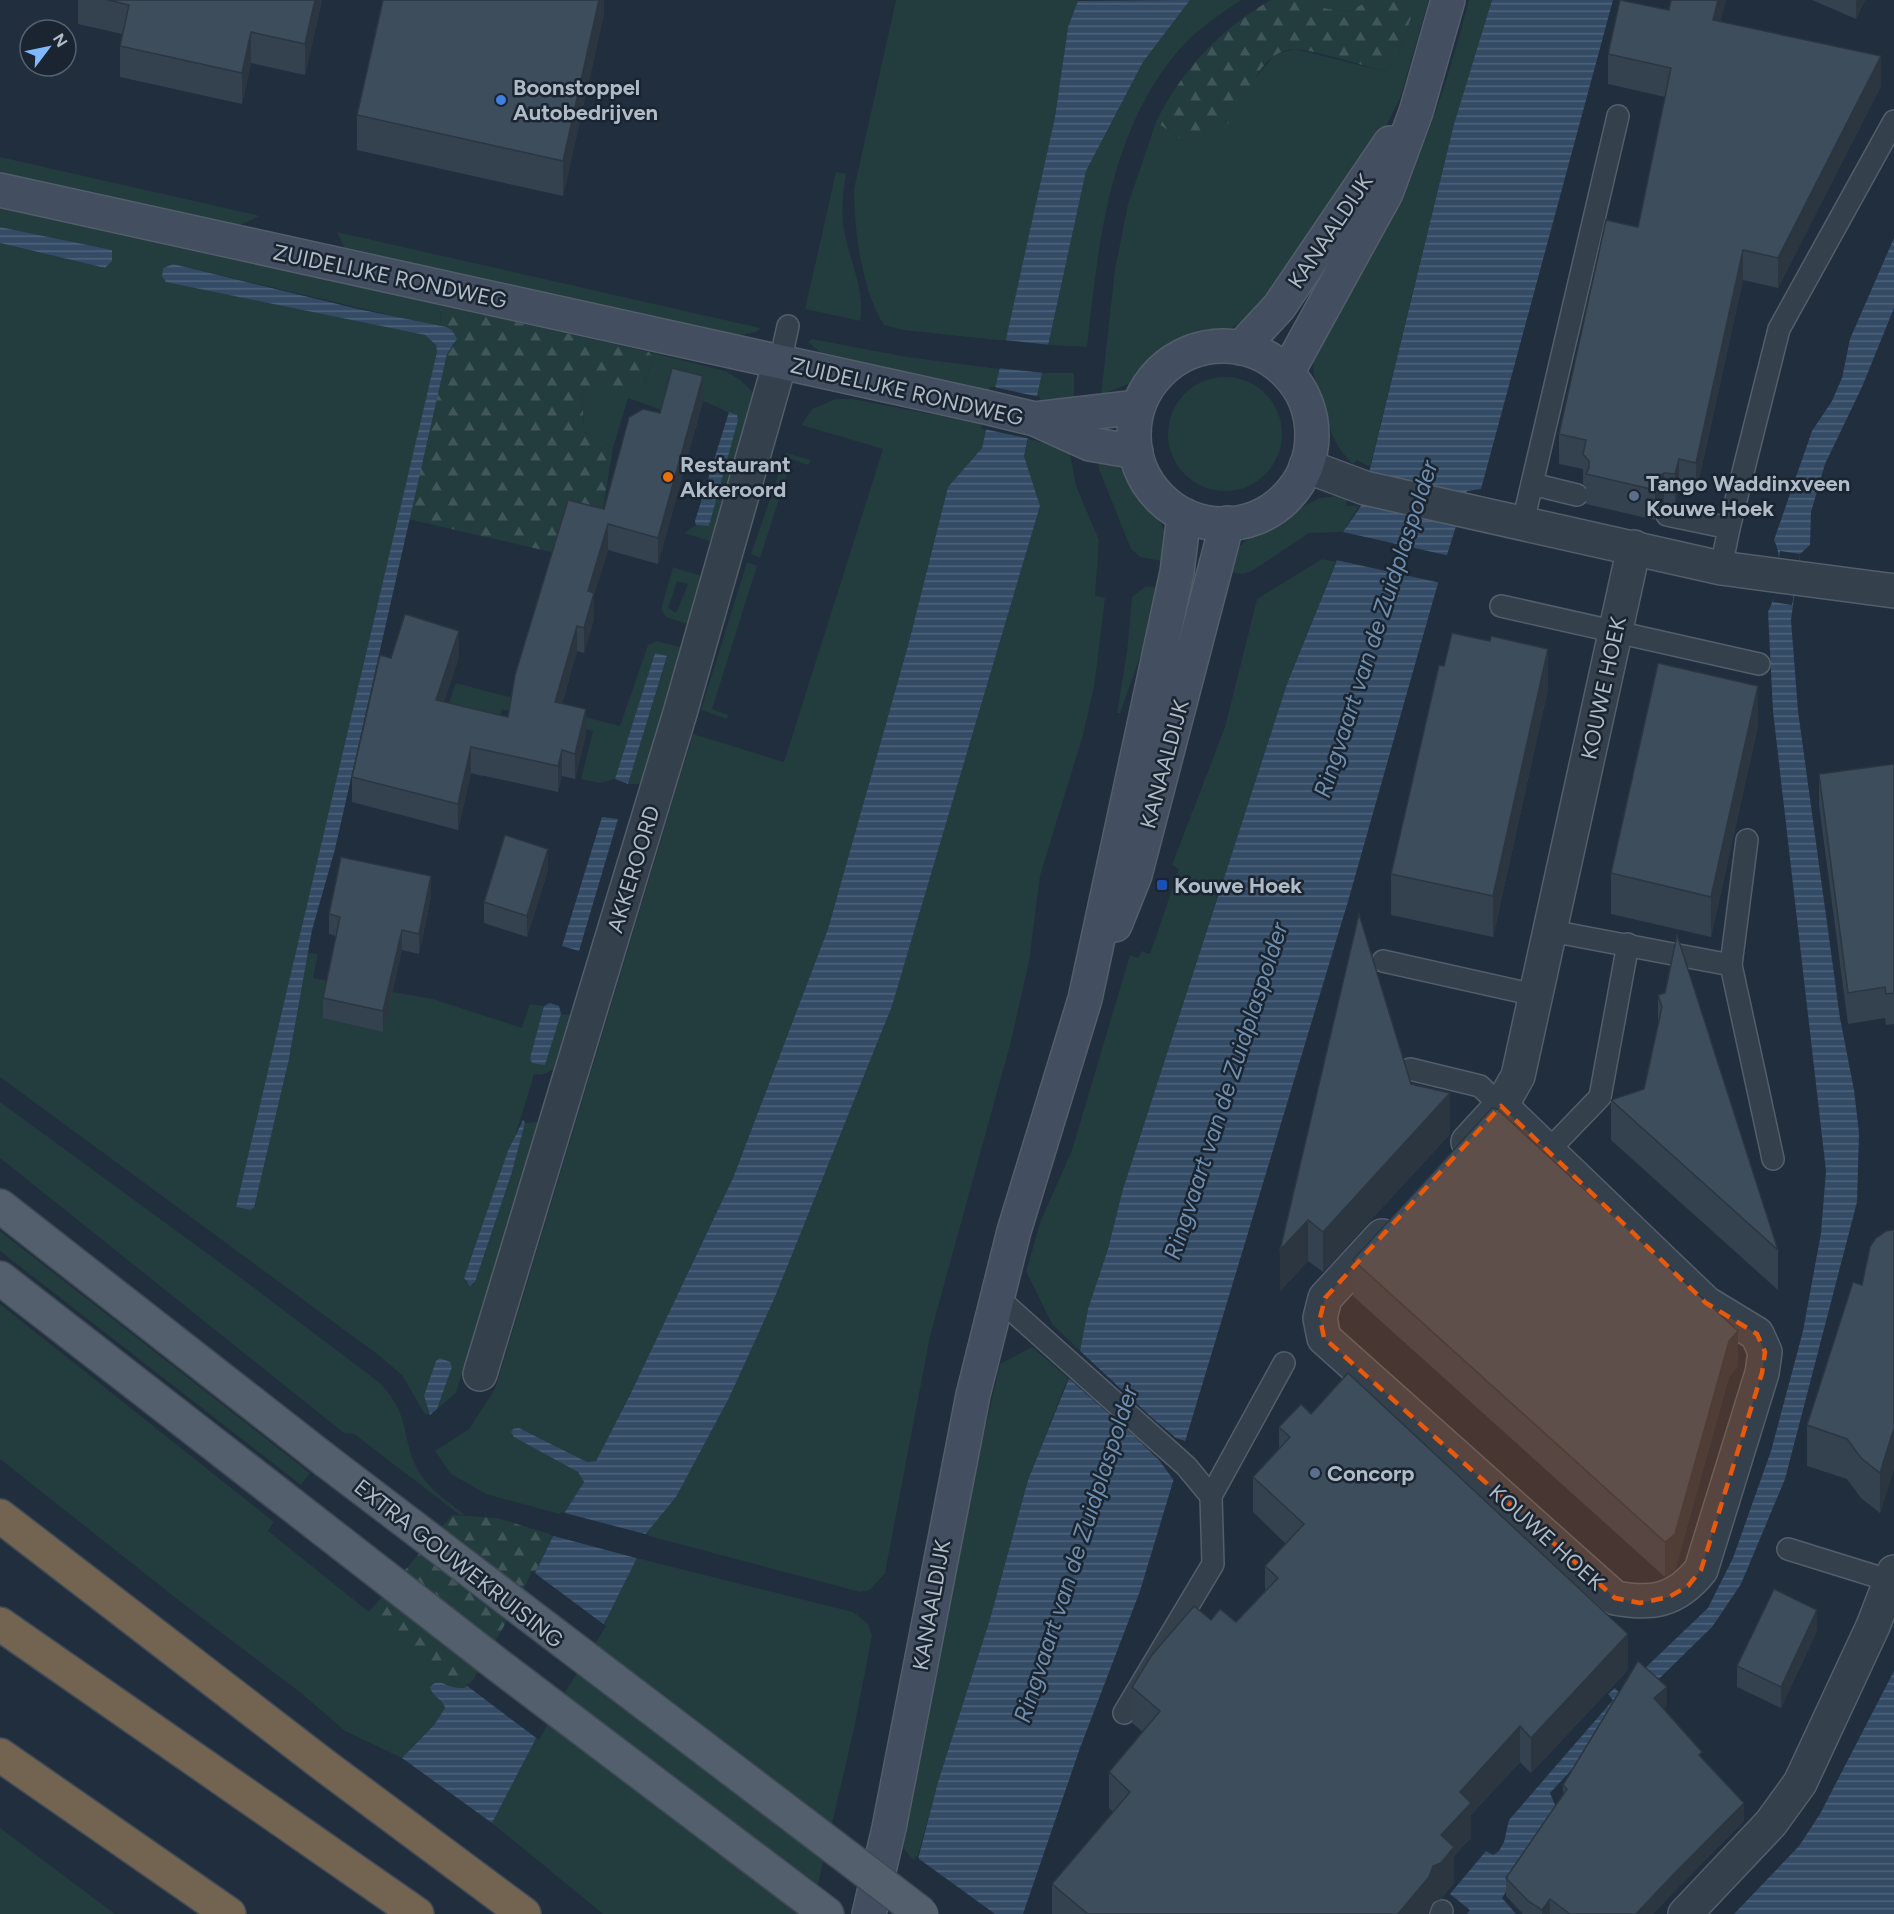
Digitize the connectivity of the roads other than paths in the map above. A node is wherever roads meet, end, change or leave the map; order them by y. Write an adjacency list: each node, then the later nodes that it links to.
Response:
1 (1449, 0): 2 (main road, KANAALDIJK)
2 (1416, 112): 7 (main road, KANAALDIJK); 9 (main road, KANAALDIJK)
3 (1618, 116): 14 (lane)
4 (1894, 121): 20 (lane)
5 (0, 190): 8 (main road, ZUIDELIJKE RONDWEG)
6 (788, 326): 8 (lane, ZUIDELIJKE RONDWEG)
7 (1241, 348): 9 (main road); 10 (main road)
8 (780, 362): 11 (main road, ZUIDELIJKE RONDWEG); 44 (street, AKKEROORD)
9 (1287, 373): 13 (main road)
10 (1138, 407): 11 (main road, ZUIDELIJKE RONDWEG); 12 (main road)
11 (1035, 419): 12 (main road, ZUIDELIJKE RONDWEG)
12 (1136, 452): 16 (main road)
13 (1306, 466): 18 (street); 19 (main road)
14 (1532, 484): 15 (lane); 18 (lane)
15 (1577, 495)
16 (1184, 515): 19 (main road); 33 (main road, KANAALDIJK)
17 (1667, 515): 20 (lane)
18 (1523, 522): 21 (street)
19 (1227, 523): 33 (main road, KANAALDIJK)
20 (1729, 528): 22 (lane)
21 (1634, 548): 22 (street); 25 (street, KOUWE HOEK)
22 (1721, 568): 23 (street)
23 (1894, 591)
24 (1501, 606): 25 (lane)
25 (1615, 633): 26 (lane); 28 (street, KOUWE HOEK)
26 (1759, 664)
27 (1747, 840): 31 (lane)
28 (1551, 931): 29 (lane); 32 (street, KOUWE HOEK)
29 (1628, 944): 31 (lane); 36 (lane)
30 (1383, 961): 32 (lane)
31 (1731, 965): 37 (lane)
32 (1536, 995): 35 (street, KOUWE HOEK)
33 (1085, 999): 42 (main road, KANAALDIJK)
34 (1410, 1069): 35 (lane)
35 (1501, 1106): 36 (street, KOUWE HOEK); 38 (street, KOUWE HOEK)
36 (1547, 1152): 40 (street, KOUWE HOEK)
37 (1773, 1159)
38 (1452, 1161)
39 (0, 1206): 57 (main road, EXTRA GOUWEKRUISING, bridge)
40 (1404, 1212)
41 (0, 1278): 55 (main road)
42 (997, 1297): 45 (lane); 56 (main road, KANAALDIJK)
43 (1284, 1363): 45 (lane)
44 (480, 1374)
45 (1211, 1496): 50 (lane)
46 (0, 1516): 54 (highway)
47 (1788, 1549): 48 (lane)
48 (1893, 1577): 58 (street)
49 (0, 1624): 53 (highway)
50 (1124, 1713)
51 (0, 1755): 52 (highway)
52 (229, 1914)
53 (417, 1914)
54 (524, 1914)
55 (827, 1914)
56 (869, 1914)
57 (922, 1914)
58 (1685, 1914)

